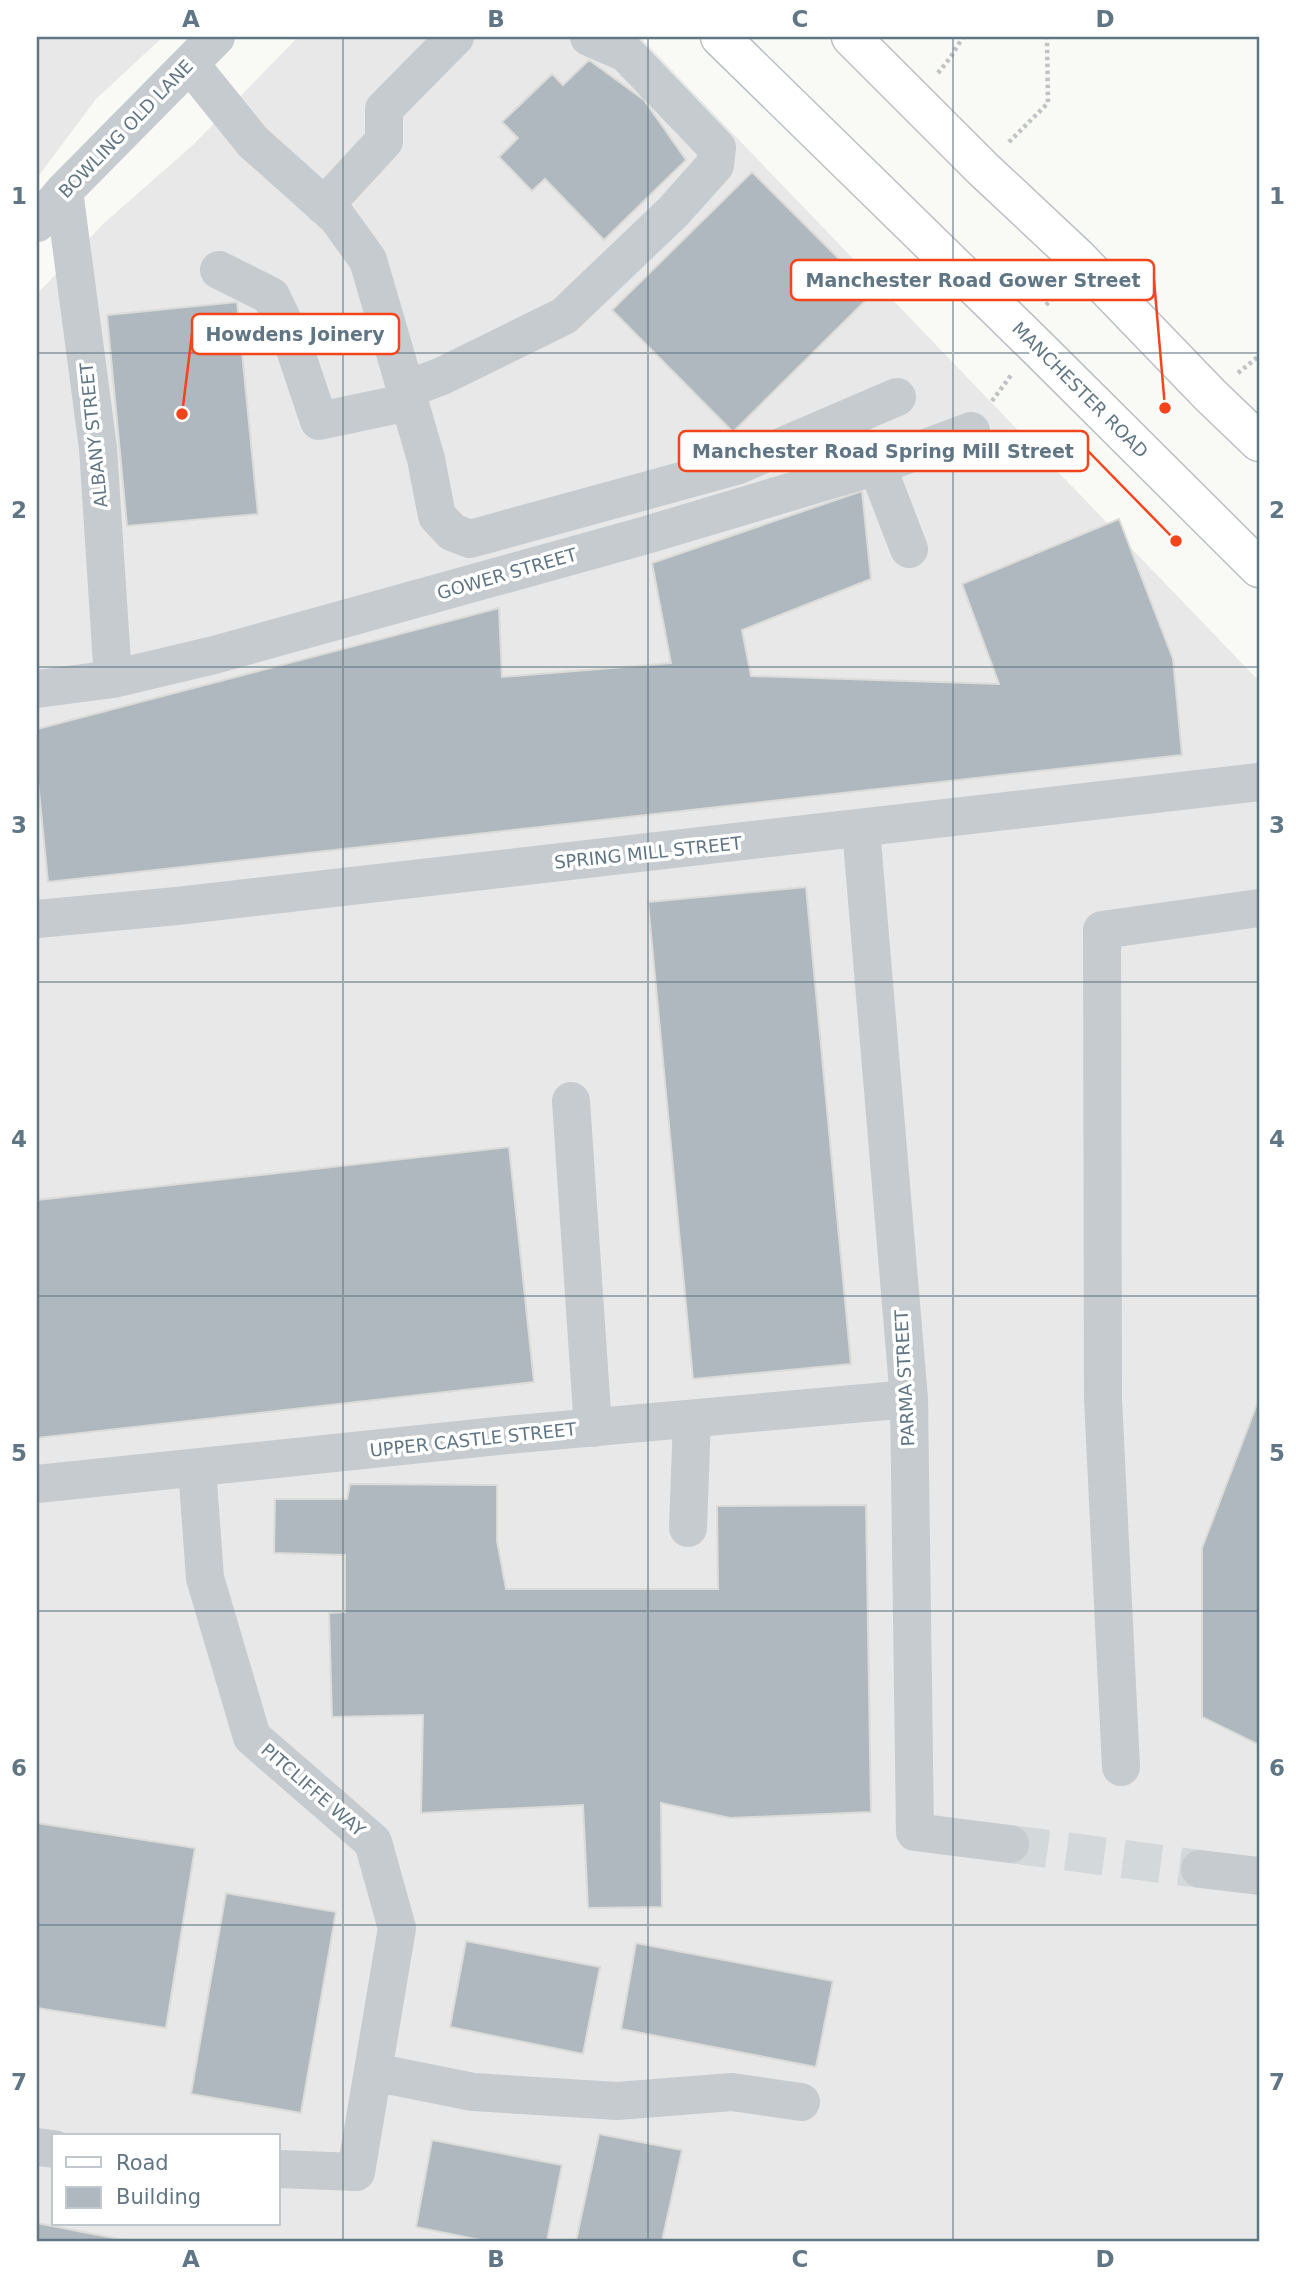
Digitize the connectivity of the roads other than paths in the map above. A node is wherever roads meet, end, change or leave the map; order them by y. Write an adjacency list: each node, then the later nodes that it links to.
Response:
1 (216, 37): 6 (street, BOWLING OLD LANE)
2 (456, 37): 8 (street)
3 (589, 37): 11 (street)
4 (720, 37): 17 (main road, MANCHESTER ROAD)
5 (851, 37): 14 (main road)
6 (190, 64): 7 (street, BOWLING OLD LANE); 8 (street)
7 (64, 191): 9 (street, BOWLING OLD LANE); 18 (street, ALBANY STREET)
8 (324, 206): 11 (street)
9 (37, 223)
10 (219, 270): 11 (street)
11 (407, 396): 12 (street)
12 (897, 397)
13 (971, 431): 15 (street, GOWER STREET)
14 (1259, 442)
15 (877, 466): 16 (street); 18 (street, GOWER STREET)
16 (909, 549)
17 (1259, 568)
18 (113, 680): 19 (street, GOWER STREET)
19 (37, 689)
20 (1259, 782): 21 (street, SPRING MILL STREET)
21 (861, 829): 23 (street, SPRING MILL STREET); 25 (street, PARMA STREET)
22 (1259, 908): 31 (street)
23 (37, 919)
24 (571, 1101): 27 (street)
25 (909, 1399): 26 (street, UPPER CASTLE STREET); 32 (street, PARMA STREET)
26 (692, 1419): 27 (street, UPPER CASTLE STREET); 30 (street)
27 (593, 1428): 28 (street, UPPER CASTLE STREET)
28 (197, 1468): 29 (street, UPPER CASTLE STREET); 35 (street, PITCLIFFE WAY)
29 (37, 1484)
30 (688, 1528)
31 (1121, 1767)
32 (1010, 1844)
33 (1200, 1869): 34 (street)
34 (1259, 1876)
35 (373, 2071): 36 (street); 37 (street, PITCLIFFE WAY)
36 (801, 2102)
37 (280, 2169)

